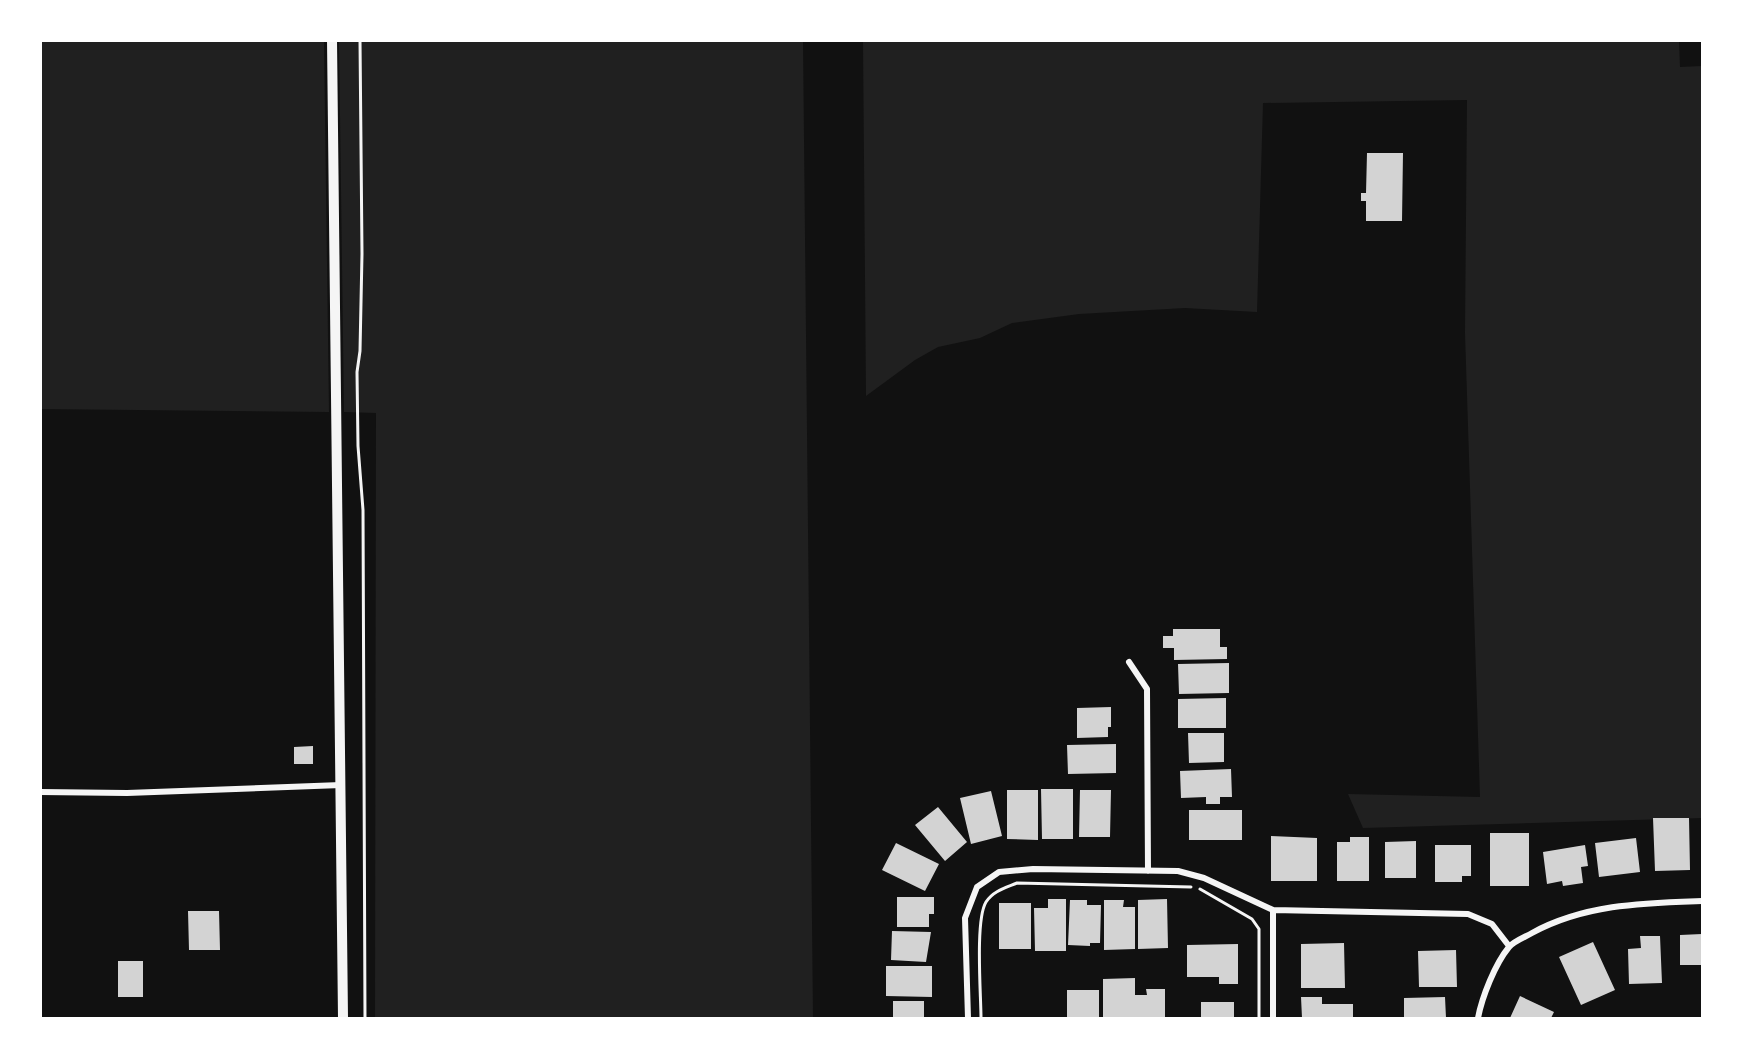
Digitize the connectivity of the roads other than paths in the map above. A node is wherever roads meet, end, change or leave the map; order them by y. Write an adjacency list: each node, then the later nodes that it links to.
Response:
1 (332, 40): 3 (main road)
2 (1129, 662): 5 (street)
3 (341, 785): 4 (street); 9 (main road)
4 (40, 792)
5 (1148, 871): 7 (street); 10 (street)
6 (1702, 901): 8 (street)
7 (1273, 910): 8 (street); 11 (street)
8 (1509, 946): 12 (street)
9 (343, 1018)
10 (968, 1018)
11 (1273, 1018)
12 (1478, 1018)

